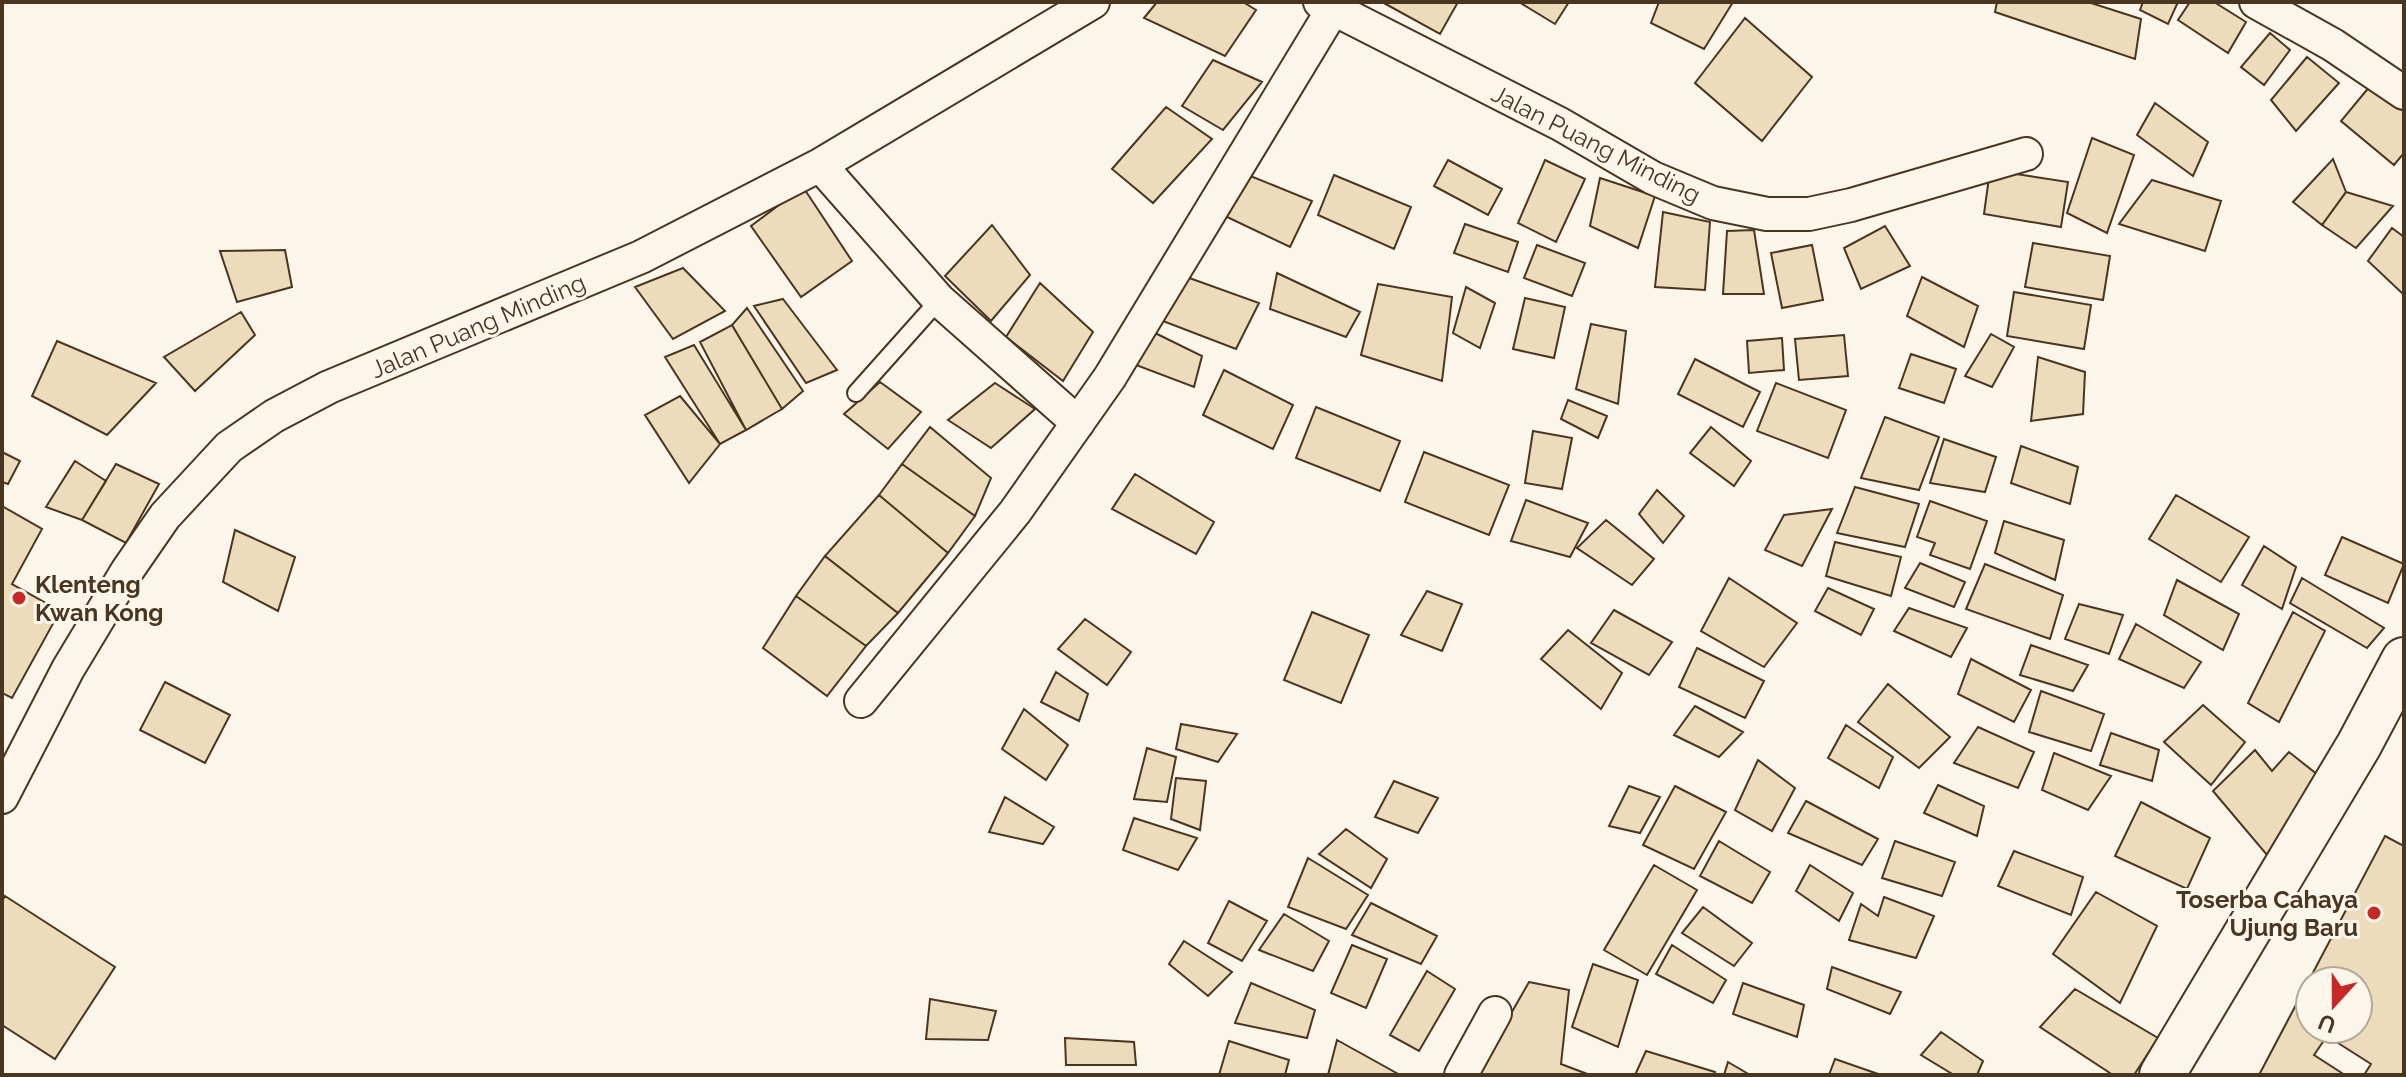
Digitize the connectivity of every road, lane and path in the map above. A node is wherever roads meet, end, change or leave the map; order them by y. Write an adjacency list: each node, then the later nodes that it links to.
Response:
1 (1093, 2): 6 (street, Jalan Puang Minding)
2 (2256, 2): 4 (street)
3 (1327, 5): 5 (street, Jalan Puang Minding); 9 (street)
4 (2404, 93)
5 (2026, 154)
6 (820, 165): 7 (street); 12 (street, Jalan Puang Minding)
7 (939, 300): 8 (lane); 9 (street)
8 (856, 393)
9 (1078, 423): 11 (street)
10 (2404, 660): 15 (highway)
11 (861, 701)
12 (2, 797)
13 (1495, 1013): 14 (street)
14 (1461, 1075)
15 (2162, 1075)

